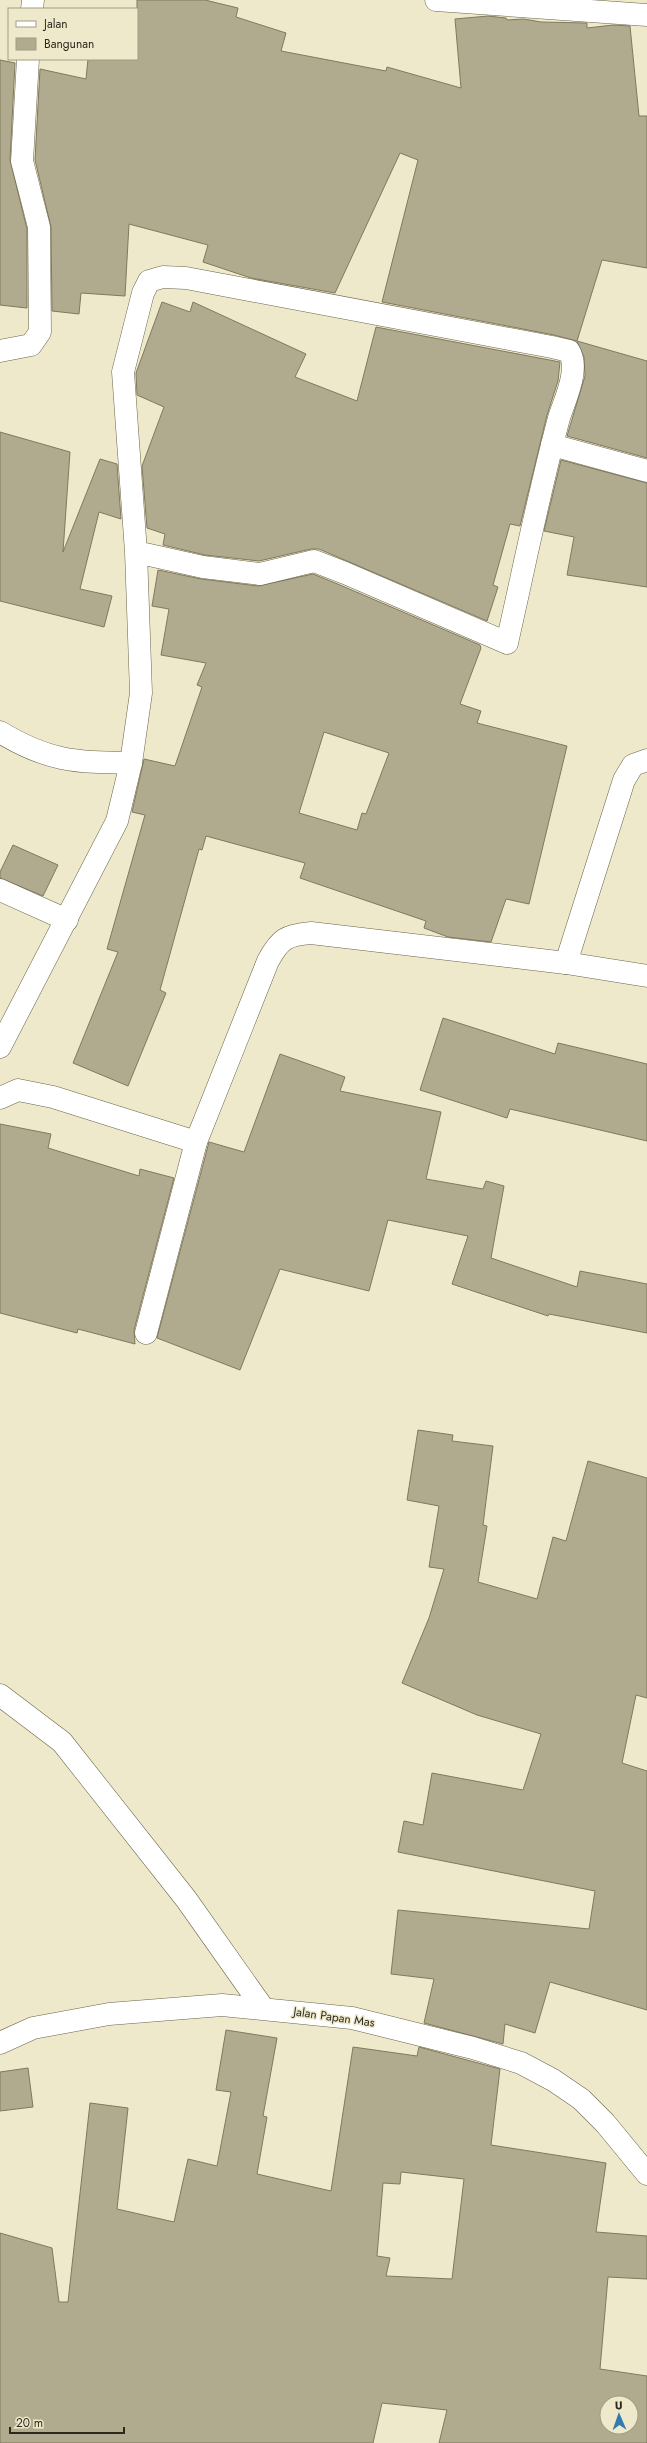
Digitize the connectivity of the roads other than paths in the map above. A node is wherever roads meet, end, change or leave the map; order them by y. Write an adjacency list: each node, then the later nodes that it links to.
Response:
1 (436, 0): 2 (street)
2 (647, 16)
3 (28, 60): 4 (street)
4 (0, 350)
5 (552, 445): 6 (street); 7 (street); 7 (street)
6 (647, 471)
7 (136, 552): 10 (street)
8 (0, 732): 10 (street)
9 (647, 760): 13 (street)
10 (131, 763): 12 (street)
11 (0, 890): 12 (street)
12 (66, 920): 15 (street)
13 (566, 963): 14 (street); 17 (street)
14 (647, 976)
15 (0, 1047)
16 (0, 1098): 17 (street)
17 (196, 1142): 18 (street)
18 (146, 1333)
19 (0, 1695): 20 (street)
20 (263, 2008): 21 (street, Jalan Papan Mas); 22 (street, Jalan Papan Mas)
21 (0, 2043)
22 (647, 2174)

